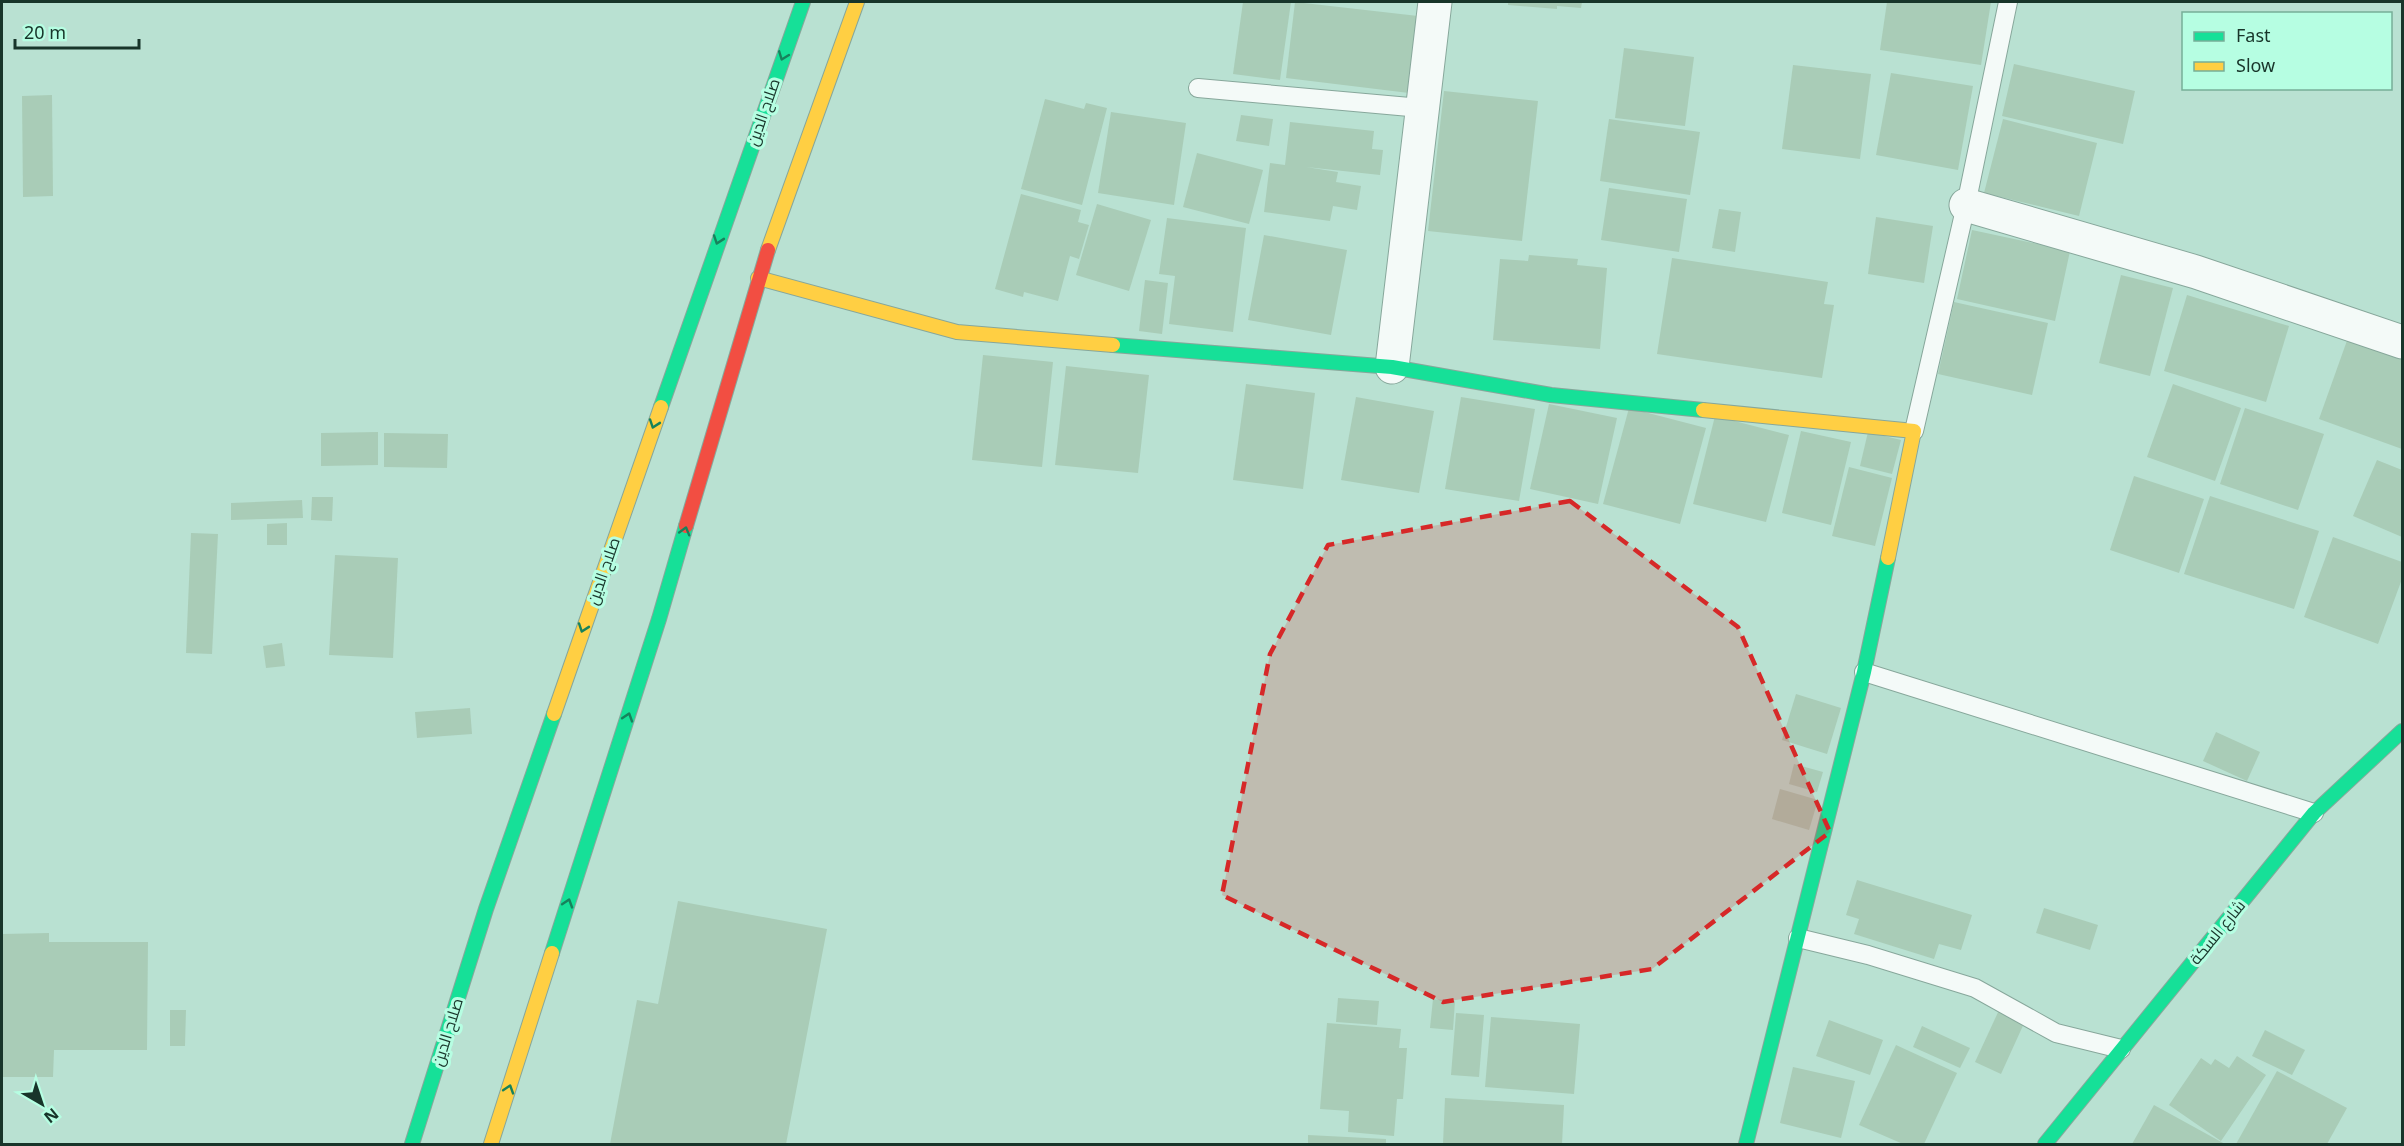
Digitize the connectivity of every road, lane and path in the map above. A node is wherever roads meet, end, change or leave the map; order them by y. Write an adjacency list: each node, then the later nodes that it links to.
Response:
1 (803, 2): 17 (main road, صلاح الدين, one-way to 17)
2 (858, 2): 8 (main road)
3 (1435, 2): 6 (street)
4 (2008, 2): 7 (lane)
5 (1198, 88): 6 (lane)
6 (1421, 108): 10 (street)
7 (1966, 205): 9 (street); 11 (lane)
8 (758, 278): 10 (main road); 18 (main road, one-way to 8)
9 (2403, 342)
10 (1392, 367): 11 (main road)
11 (1914, 431): 12 (main road)
12 (1864, 672): 14 (lane); 15 (main road)
13 (2403, 731): 14 (main road, شارع السكة)
14 (2314, 813): 16 (main road, شارع السكة)
15 (1798, 938): 16 (lane); 19 (main road)
16 (2121, 1049): 20 (main road, شارع السكة)
17 (412, 1144)
18 (492, 1144)
19 (1746, 1144)
20 (2044, 1144)

